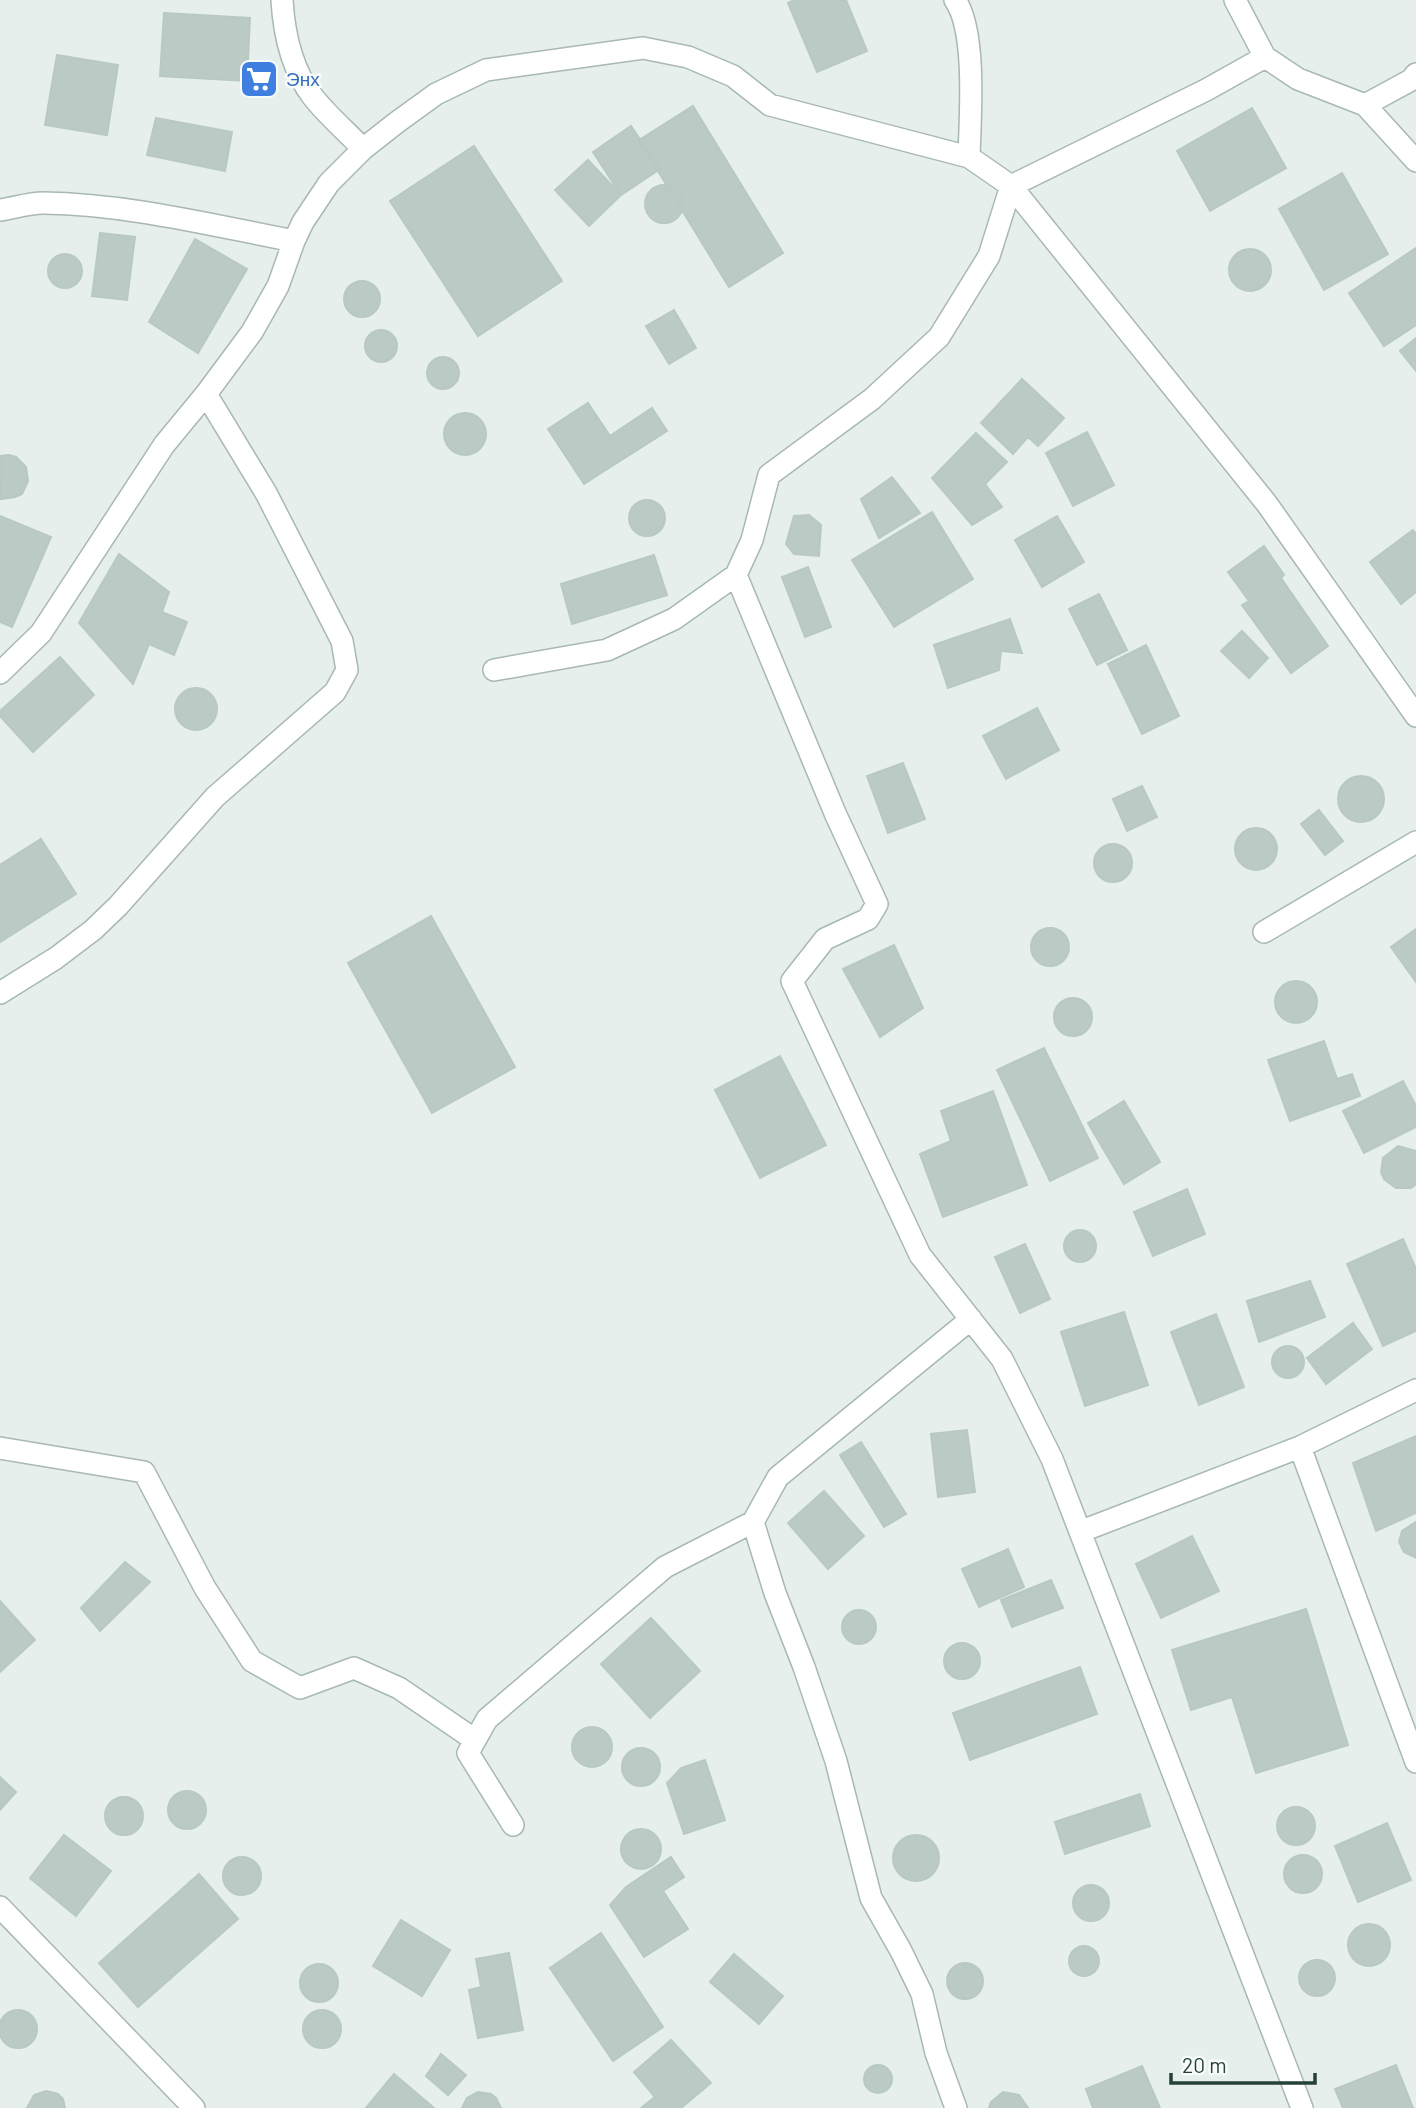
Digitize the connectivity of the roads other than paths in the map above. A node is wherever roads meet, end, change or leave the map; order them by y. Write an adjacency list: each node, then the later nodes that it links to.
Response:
1 (282, 0): 7 (street)
2 (955, 0): 8 (street)
3 (1235, 0): 4 (street)
4 (1265, 57): 6 (street); 10 (street)
5 (1416, 74): 6 (street)
6 (1365, 104): 9 (street)
7 (363, 149): 8 (street); 12 (street)
8 (969, 158): 10 (street)
9 (1416, 161)
10 (1011, 186): 14 (street); 17 (street)
11 (0, 210): 12 (street)
12 (294, 241): 13 (street)
13 (206, 394): 16 (street); 20 (street)
14 (736, 575): 15 (street); 21 (street)
15 (494, 670)
16 (0, 673)
17 (1416, 716)
18 (1416, 842): 19 (street)
19 (1264, 932)
20 (0, 993)
21 (971, 1319): 25 (street); 26 (street)
22 (1416, 1390): 23 (street)
23 (1300, 1447): 26 (street); 28 (street)
24 (0, 1448): 27 (street)
25 (753, 1522): 27 (street); 32 (street)
26 (1082, 1531): 33 (street)
27 (475, 1740): 29 (street)
28 (1416, 1762)
29 (513, 1825)
30 (0, 1907): 31 (street)
31 (194, 2108)
32 (956, 2108)
33 (1302, 2108)

